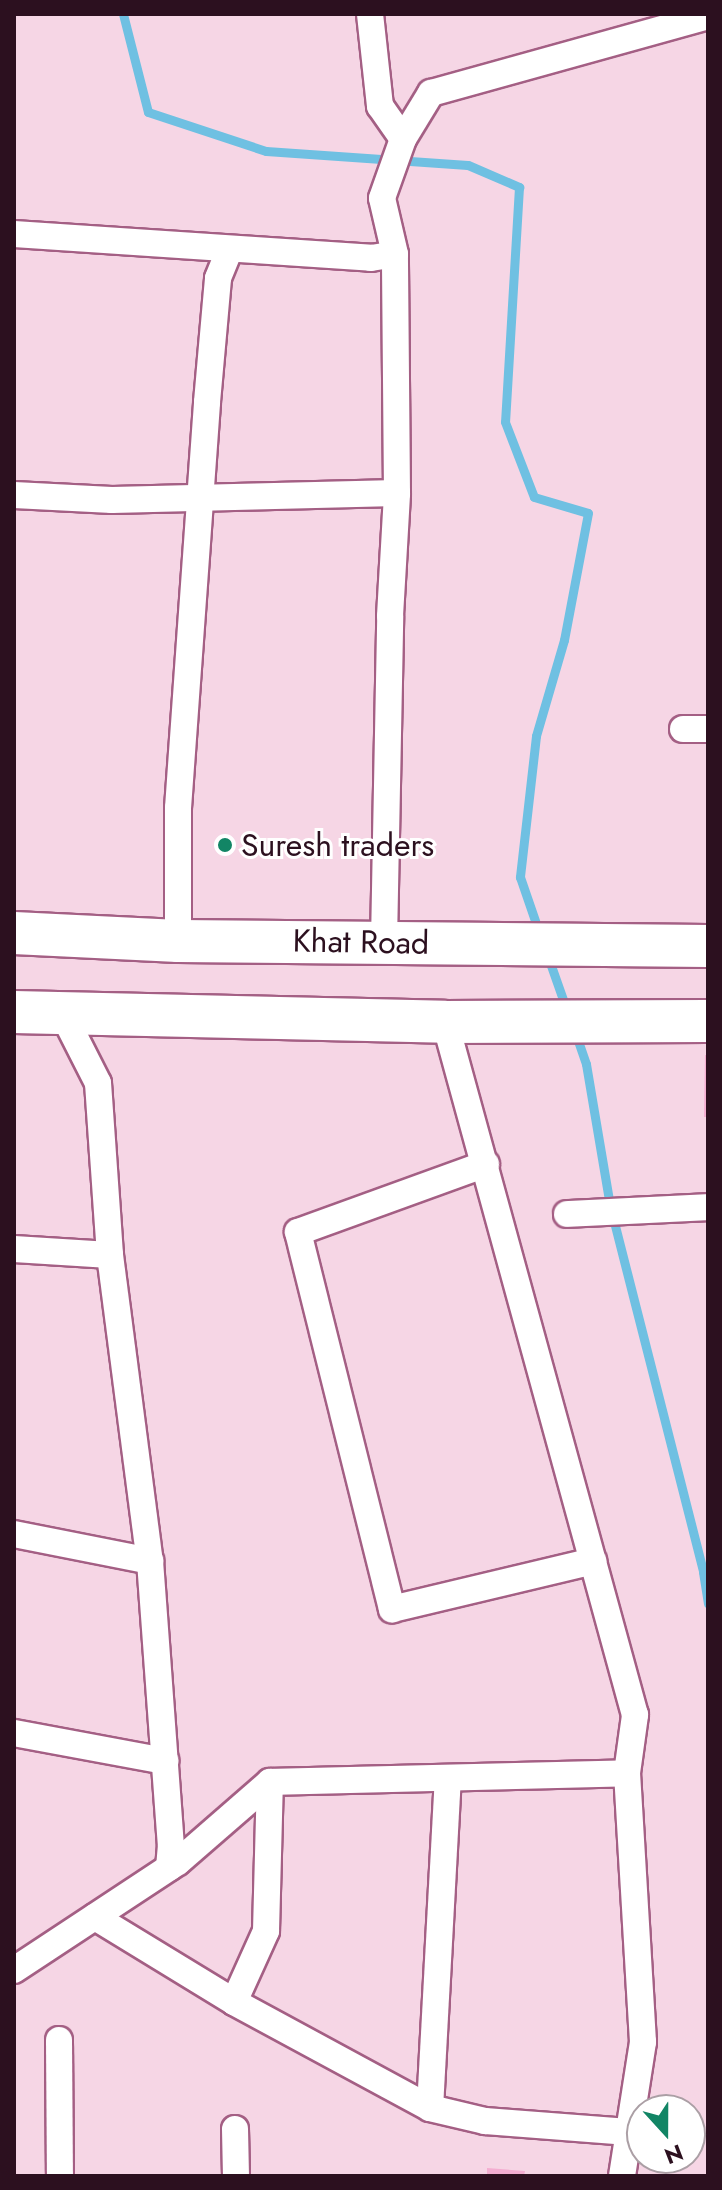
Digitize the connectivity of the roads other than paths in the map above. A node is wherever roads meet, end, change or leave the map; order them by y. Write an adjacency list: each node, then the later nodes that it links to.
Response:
1 (370, 14): 3 (street)
2 (708, 16): 3 (street)
3 (403, 139): 6 (street)
4 (14, 234): 5 (street)
5 (230, 249): 6 (street); 9 (street)
6 (395, 254): 7 (street)
7 (397, 493): 9 (street); 12 (street)
8 (14, 495): 9 (street)
9 (203, 495): 11 (street)
10 (14, 933): 11 (highway, Khat Road)
11 (178, 941): 12 (highway, Khat Road)
12 (384, 942): 13 (highway, Khat Road)
13 (708, 946)
14 (14, 1012): 15 (highway)
15 (63, 1014): 17 (highway); 22 (street)
16 (708, 1021): 17 (highway)
17 (445, 1022): 18 (street)
18 (486, 1164): 25 (street); 25 (street)
19 (708, 1207): 20 (street)
20 (567, 1214)
21 (14, 1249): 22 (street)
22 (110, 1255): 24 (street)
23 (14, 1534): 24 (street)
24 (150, 1561): 27 (street)
25 (593, 1561): 28 (street)
26 (14, 1733): 27 (street)
27 (165, 1761): 31 (street)
28 (627, 1773): 29 (street); 36 (street)
29 (448, 1778): 30 (street); 37 (street)
30 (270, 1782): 31 (street); 34 (street)
31 (169, 1868): 32 (street)
32 (95, 1917): 33 (street); 34 (street)
33 (14, 1970)
34 (234, 2002): 37 (street)
35 (59, 2040): 41 (street)
36 (635, 2094)
37 (430, 2108): 39 (street)
38 (235, 2129): 42 (street)
39 (626, 2132)
40 (626, 2151): 43 (street)
41 (60, 2176)
42 (236, 2176)
43 (622, 2176)

